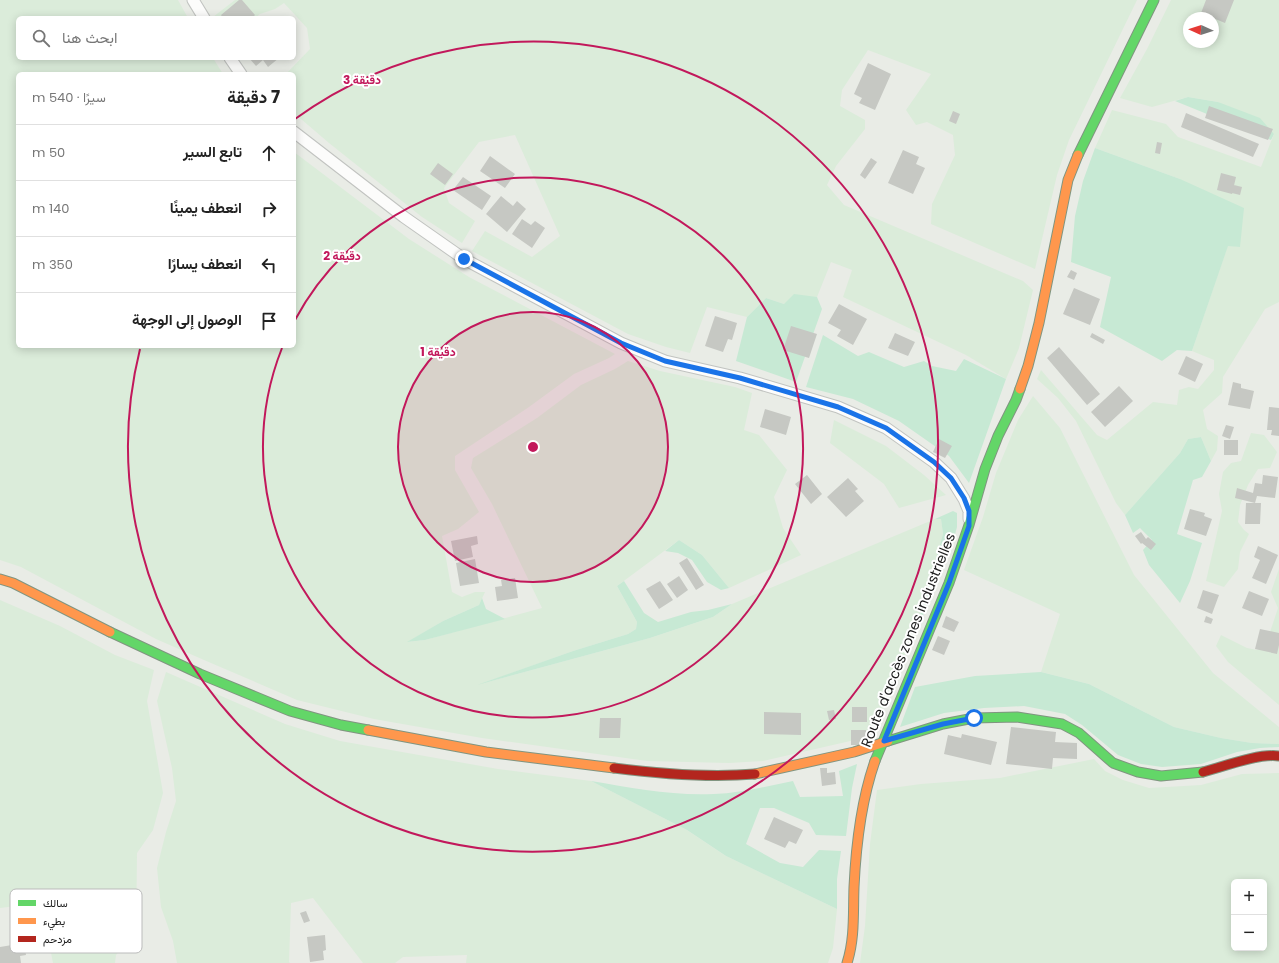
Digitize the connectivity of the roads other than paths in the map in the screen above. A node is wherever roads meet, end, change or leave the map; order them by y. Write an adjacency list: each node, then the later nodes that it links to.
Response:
1 (193, 0): 3 (street)
2 (1154, 0): 7 (street, Route d'accès zones industrielles)
3 (203, 16)
4 (231, 60): 5 (street)
5 (240, 72)
6 (296, 134): 7 (street)
7 (969, 526): 9 (street, Route d'accès zones industrielles)
8 (0, 579): 9 (street)
9 (884, 741): 10 (street); 11 (street, Route d'accès zones industrielles)
10 (1279, 756)
11 (847, 963)

